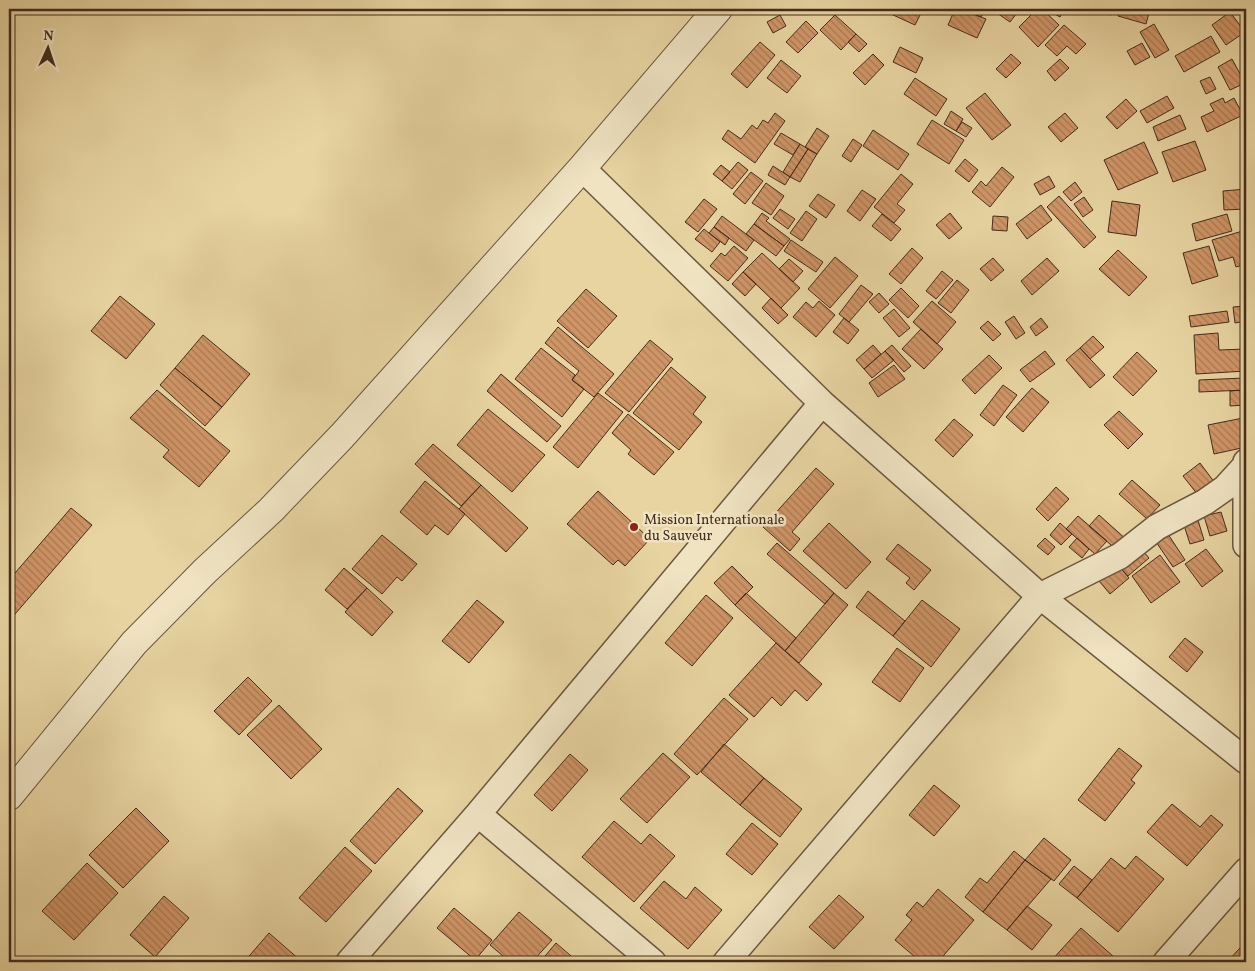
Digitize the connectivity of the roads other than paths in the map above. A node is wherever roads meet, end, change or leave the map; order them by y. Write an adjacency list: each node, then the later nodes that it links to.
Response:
1 (718, 9): 2 (street)
2 (582, 168): 3 (street); 8 (street)
3 (822, 403): 6 (street); 9 (street)
4 (1246, 465): 5 (street); 6 (street)
5 (1246, 545)
6 (1040, 596): 7 (street); 13 (street)
7 (1246, 761)
8 (9, 796)
9 (478, 814): 11 (street); 12 (street)
10 (1246, 871): 14 (street)
11 (349, 962)
12 (653, 962)
13 (726, 962)
14 (1166, 962)

